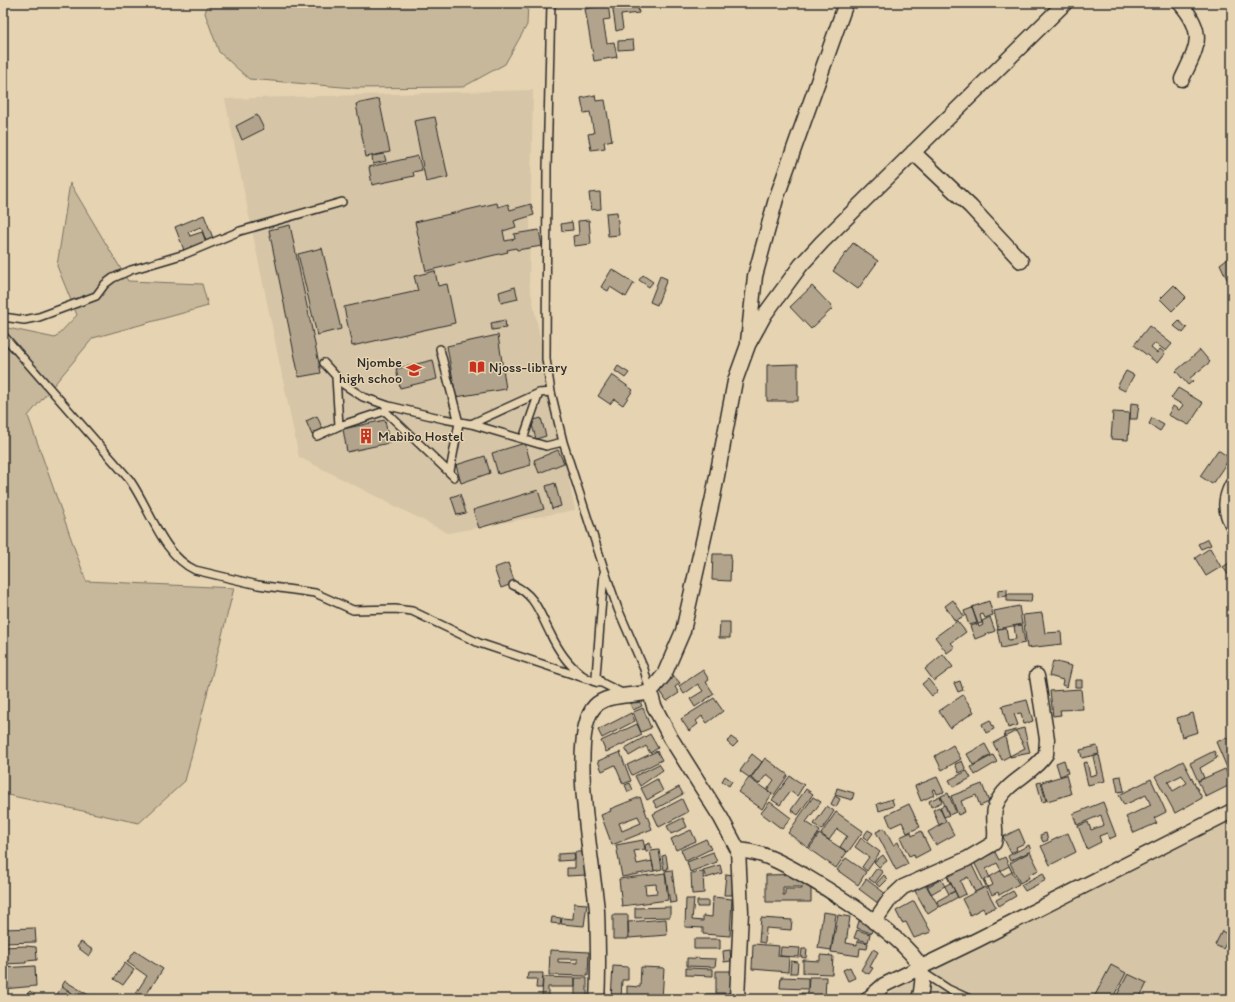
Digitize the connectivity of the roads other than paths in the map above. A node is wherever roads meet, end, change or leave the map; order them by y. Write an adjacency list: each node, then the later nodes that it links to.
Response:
1 (551, 3): 15 (lane)
2 (846, 3): 11 (street)
3 (1065, 3): 6 (street)
4 (1180, 3): 5 (street)
5 (1182, 79)
6 (913, 152): 8 (street); 11 (street)
7 (342, 202): 9 (lane)
8 (1021, 261)
9 (3, 316)
10 (3, 335): 29 (lane)
11 (748, 345): 31 (street)
12 (440, 349): 18 (lane)
13 (324, 363): 14 (lane)
14 (336, 377): 17 (lane); 20 (lane)
15 (551, 392): 16 (lane); 23 (lane)
16 (539, 393): 19 (lane); 22 (lane)
17 (387, 409): 18 (lane); 18 (lane); 20 (lane)
18 (460, 422): 19 (lane)
19 (471, 424): 22 (lane)
20 (339, 426): 21 (lane)
21 (317, 436)
22 (523, 439): 23 (lane)
23 (563, 442): 26 (lane)
24 (1232, 485): 25 (street)
25 (1232, 524)
26 (604, 569): 30 (lane); 31 (lane)
27 (513, 586): 29 (lane)
28 (1037, 676): 35 (street)
29 (588, 678): 30 (lane)
30 (602, 683): 32 (lane)
31 (650, 692): 32 (street); 34 (street)
32 (628, 696): 37 (street)
33 (1232, 811): 36 (street)
34 (738, 850): 35 (street); 38 (street)
35 (874, 922): 36 (street)
36 (921, 969): 39 (street); 40 (street); 41 (lane)
37 (597, 999)
38 (737, 999)
39 (868, 999)
40 (920, 999)
41 (970, 999)

